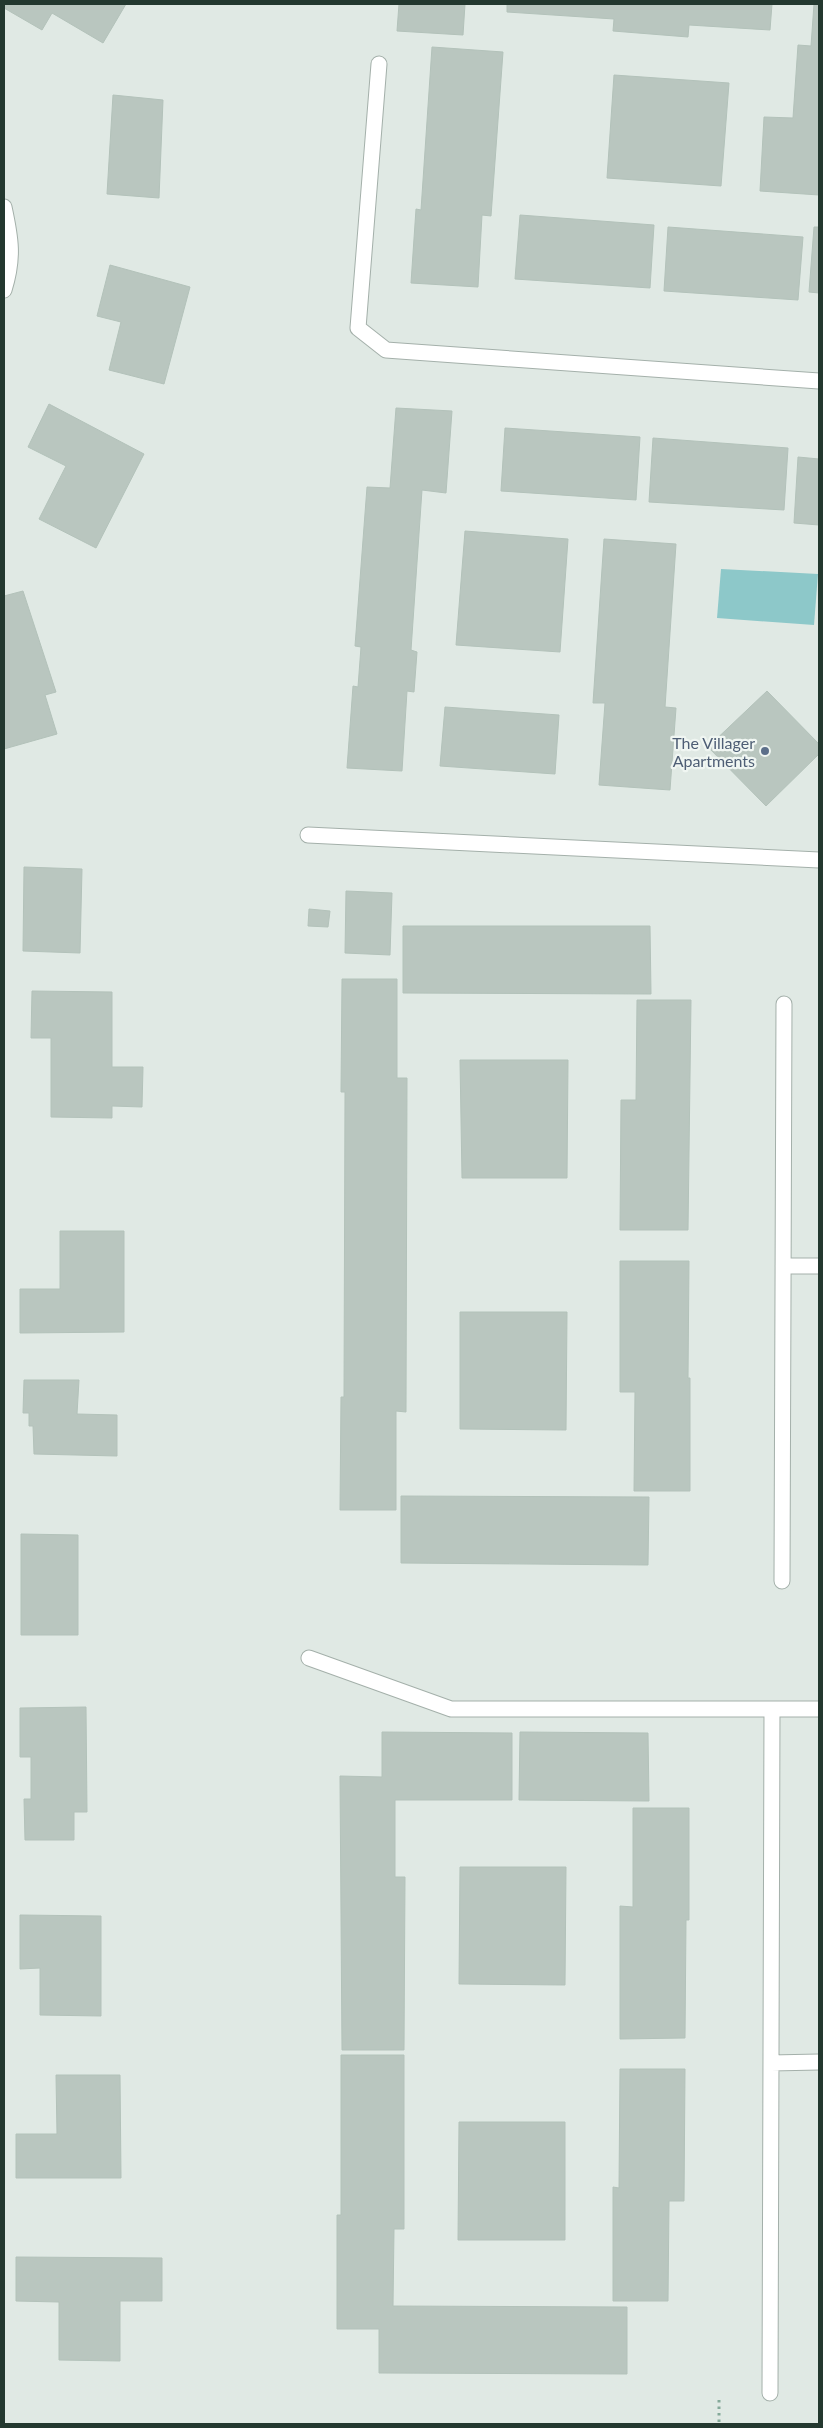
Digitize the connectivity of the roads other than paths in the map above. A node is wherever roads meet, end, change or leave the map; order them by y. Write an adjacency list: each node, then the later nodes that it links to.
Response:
1 (379, 64): 4 (street)
2 (4, 207): 3 (street)
3 (4, 290)
4 (819, 381)
5 (308, 835): 6 (street)
6 (819, 860)
7 (784, 1004): 8 (street)
8 (783, 1266): 9 (street); 10 (street)
9 (819, 1266)
10 (782, 1581)
11 (309, 1658): 12 (street)
12 (772, 1709): 13 (street); 15 (street)
13 (819, 1709)
14 (819, 2062): 15 (street)
15 (771, 2063): 16 (street)
16 (770, 2393)

